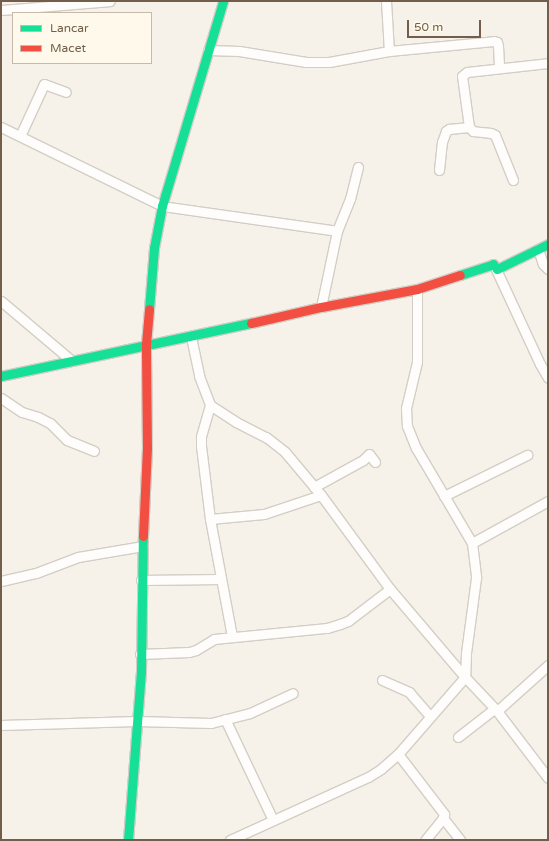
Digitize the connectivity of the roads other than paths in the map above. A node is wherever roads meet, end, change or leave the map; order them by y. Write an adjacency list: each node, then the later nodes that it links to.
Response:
1 (110, 1): 4 (street)
2 (223, 1): 5 (street)
3 (386, 1): 6 (street)
4 (1, 10)
5 (208, 50): 6 (street); 16 (street)
6 (389, 51): 8 (street)
7 (548, 63): 8 (street)
8 (500, 68): 11 (street)
9 (66, 92): 12 (street)
10 (1, 127): 12 (street)
11 (469, 127): 14 (street); 15 (street)
12 (20, 136): 16 (street)
13 (358, 167): 17 (street)
14 (439, 170)
15 (513, 180)
16 (162, 206): 17 (street); 26 (street)
17 (337, 231): 24 (street)
18 (548, 244): 19 (street)
19 (538, 249): 20 (street); 21 (street)
20 (494, 264): 22 (street); 28 (street)
21 (548, 269)
22 (417, 289): 24 (street); 38 (street)
23 (1, 301): 27 (street)
24 (321, 307): 25 (street)
25 (191, 337): 26 (street); 32 (street)
26 (146, 344): 27 (street); 42 (street)
27 (72, 361): 29 (street)
28 (544, 363): 30 (street)
29 (1, 376)
30 (548, 378)
31 (1, 398): 33 (street)
32 (210, 405): 36 (street); 40 (street)
33 (94, 451)
34 (527, 455): 38 (street)
35 (375, 462): 36 (street)
36 (314, 487): 37 (street)
37 (321, 495): 40 (street); 46 (street)
38 (444, 496): 41 (street)
39 (548, 500): 41 (street)
40 (210, 518): 43 (street)
41 (472, 543): 50 (street)
42 (143, 546): 44 (street); 45 (street)
43 (220, 579): 44 (street); 47 (street)
44 (142, 580): 48 (street)
45 (1, 581)
46 (390, 589): 47 (street); 50 (street)
47 (232, 637): 48 (street)
48 (140, 654): 56 (street)
49 (548, 665): 53 (street)
50 (465, 677): 53 (street); 54 (street)
51 (382, 680): 54 (street)
52 (292, 693): 55 (street)
53 (495, 710): 58 (street); 60 (street)
54 (430, 716): 59 (street)
55 (225, 719): 56 (street); 62 (street)
56 (137, 721): 57 (street); 63 (street)
57 (1, 725)
58 (458, 737)
59 (398, 754): 61 (street); 62 (street)
60 (548, 778)
61 (443, 818): 65 (street); 66 (street)
62 (273, 820): 64 (street)
63 (128, 840)
64 (230, 840)
65 (425, 840)
66 (460, 840)

